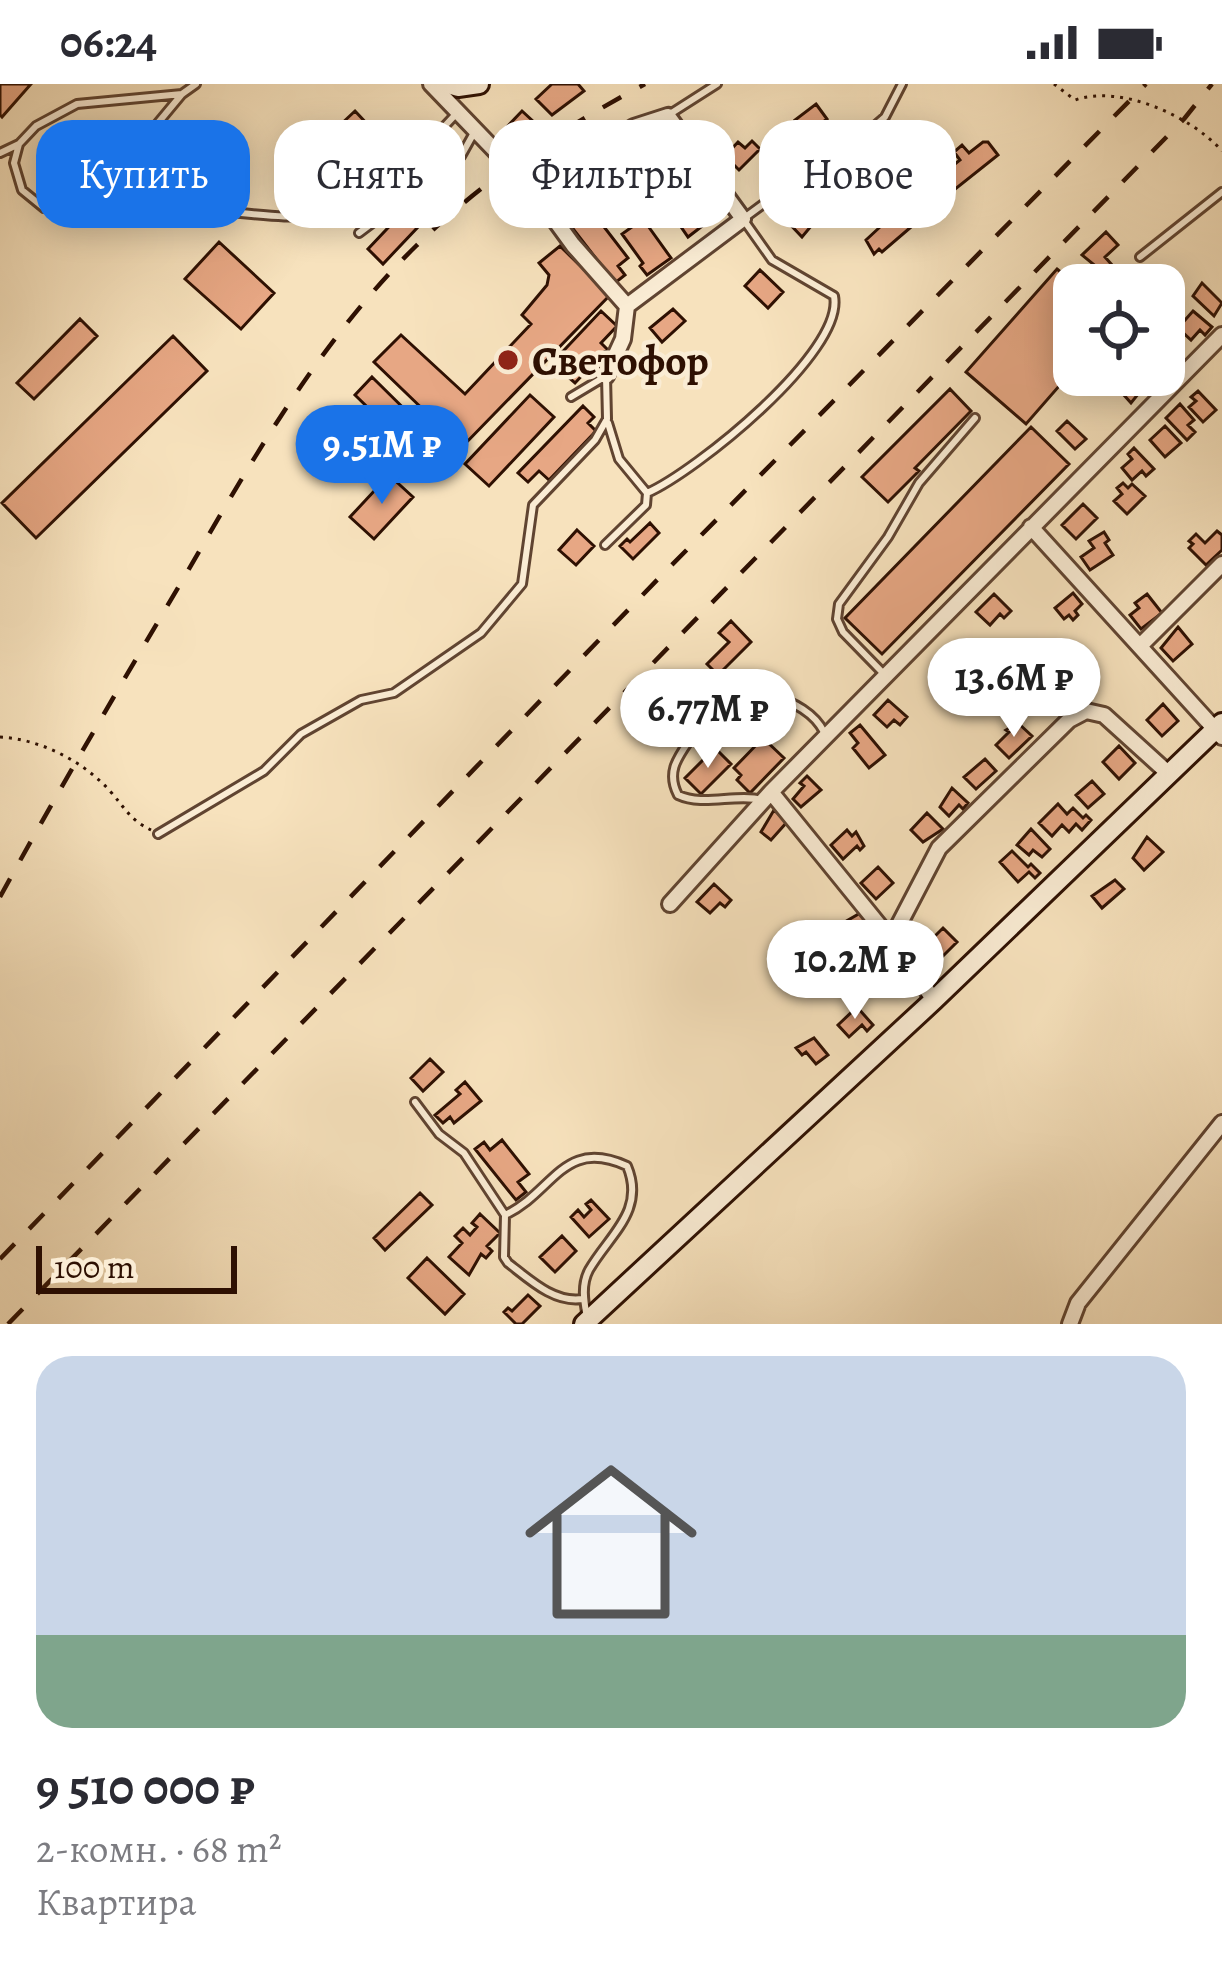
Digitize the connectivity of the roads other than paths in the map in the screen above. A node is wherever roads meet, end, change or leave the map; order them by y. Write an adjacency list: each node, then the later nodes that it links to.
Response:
1 (196, 84): 7 (lane)
2 (431, 84): 8 (street)
3 (479, 84): 6 (main road)
4 (717, 84): 9 (lane)
5 (902, 84): 18 (lane)
6 (453, 86)
7 (182, 94): 13 (lane); 13 (lane)
8 (458, 112): 10 (lane); 12 (street)
9 (668, 116): 11 (street); 18 (street)
10 (451, 120)
11 (656, 120)
12 (475, 131): 14 (street); 15 (lane)
13 (19, 144): 16 (lane)
14 (489, 145)
15 (465, 149)
16 (0, 153)
17 (1222, 192): 22 (lane)
18 (743, 220): 23 (street); 29 (lane)
19 (367, 228): 21 (lane)
20 (561, 228): 23 (street)
21 (359, 233)
22 (1140, 257)
23 (628, 306): 25 (street)
24 (1222, 334): 30 (street)
25 (606, 376): 26 (lane); 28 (lane)
26 (571, 397)
27 (975, 418): 34 (lane)
28 (607, 419): 29 (lane); 39 (lane)
29 (647, 493): 31 (lane)
30 (1031, 526): 33 (street); 34 (street)
31 (605, 544)
32 (1222, 564): 33 (street)
33 (1140, 646): 35 (street)
34 (885, 676): 36 (street)
35 (1220, 730): 37 (main road)
36 (826, 736): 38 (street); 38 (lane)
37 (1168, 772): 41 (street); 42 (main road)
38 (767, 796): 40 (street); 41 (street)
39 (158, 834)
40 (670, 904)
41 (891, 940): 42 (street)
42 (934, 1000): 47 (main road)
43 (415, 1102): 45 (lane)
44 (1222, 1123): 48 (street)
45 (505, 1215): 46 (lane); 46 (lane)
46 (584, 1298): 47 (lane)
47 (586, 1323)
48 (1070, 1324)

